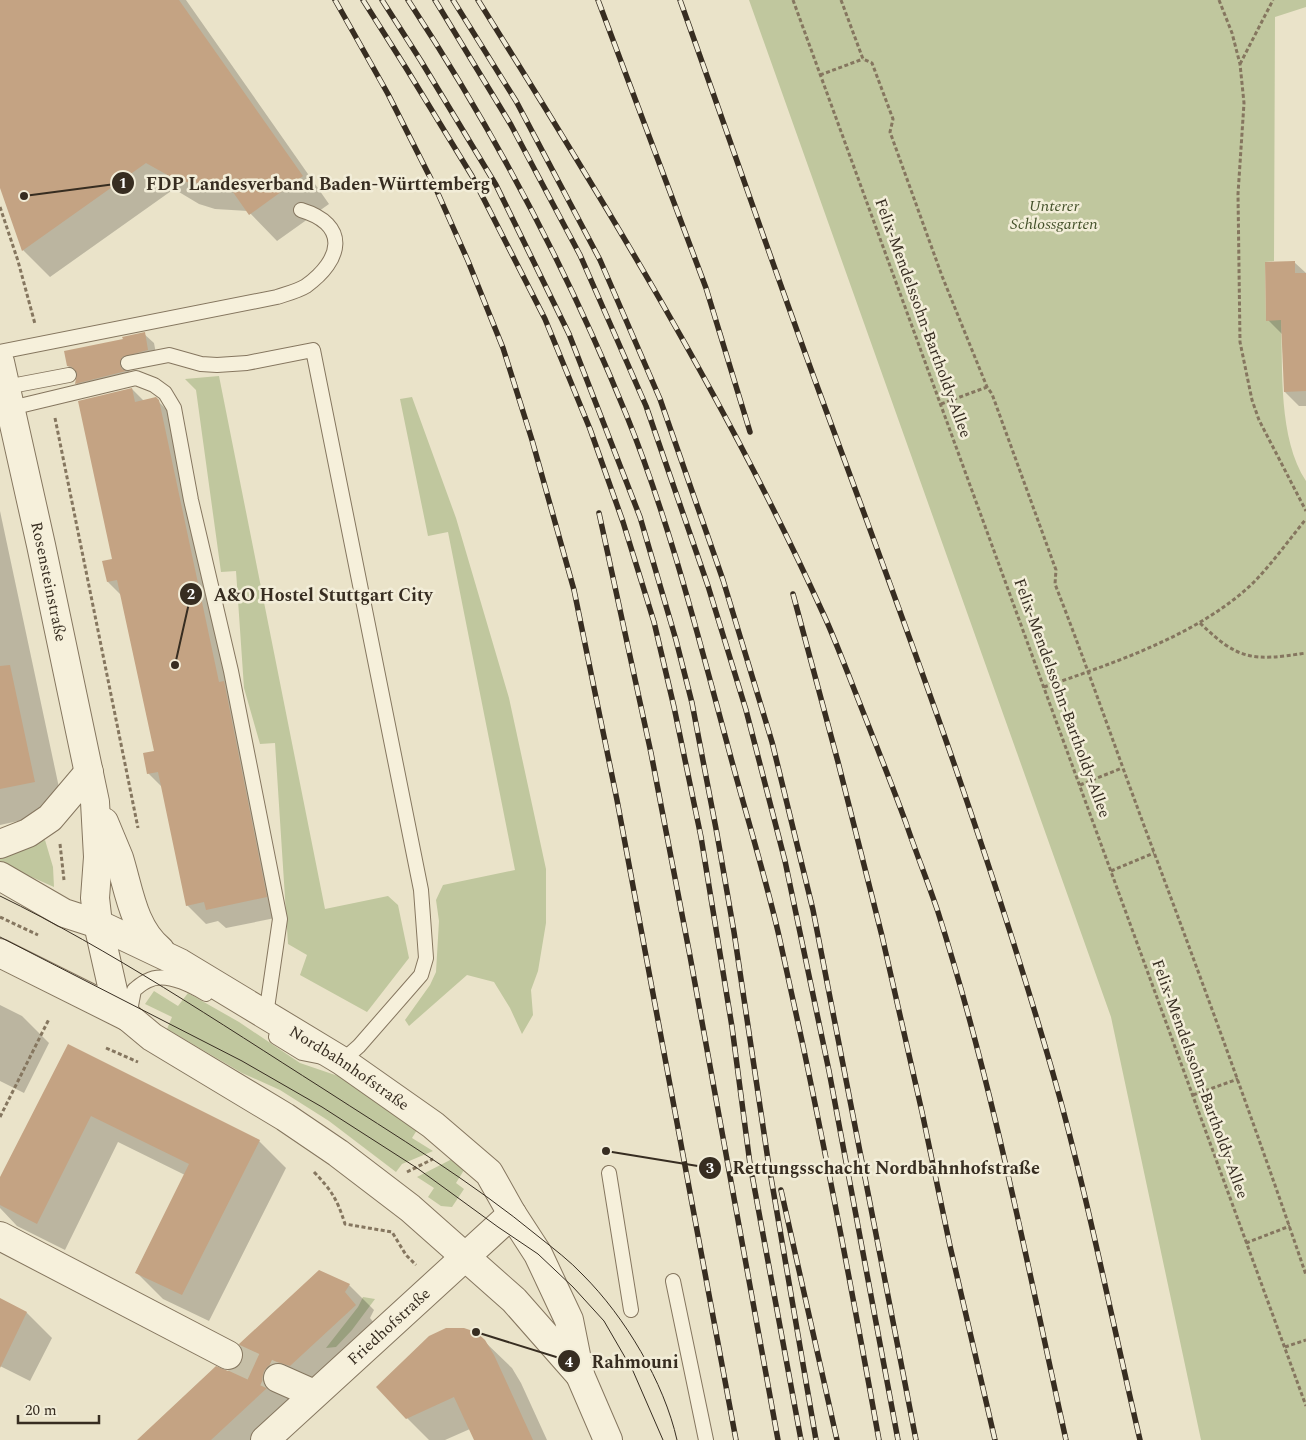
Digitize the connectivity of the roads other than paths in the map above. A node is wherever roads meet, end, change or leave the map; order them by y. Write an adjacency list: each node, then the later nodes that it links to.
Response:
1 (301, 210): 4 (lane)
2 (128, 363): 14 (lane)
3 (69, 374): 4 (lane)
4 (3, 375): 5 (street, Rosensteinstraße); 12 (lane)
5 (89, 772): 6 (street, Rosensteinstraße); 7 (street)
6 (95, 802): 9 (street, Rosensteinstraße); 11 (street, Rosensteinstraße)
7 (0, 844)
8 (0, 876): 9 (street, Nordbahnhofstraße)
9 (98, 924): 11 (street, Nordbahnhofstraße); 13 (street, Rosensteinstraße)
10 (0, 953): 13 (street, Nordbahnhofstraße)
11 (169, 958): 12 (street, Nordbahnhofstraße)
12 (266, 1015): 14 (street, Nordbahnhofstraße)
13 (128, 1017): 14 (lane); 18 (street, Nordbahnhofstraße)
14 (342, 1061): 16 (street, Nordbahnhofstraße)
15 (609, 1172): 20 (lane)
16 (512, 1214): 18 (street, Friedhofstraße); 22 (street, Nordbahnhofstraße)
17 (0, 1236): 21 (street)
18 (465, 1256): 22 (street, Nordbahnhofstraße); 24 (street, Friedhofstraße)
19 (673, 1281): 27 (lane)
20 (631, 1310)
21 (228, 1355)
22 (580, 1374): 26 (street, Nordbahnhofstraße)
23 (278, 1378): 24 (street)
24 (314, 1394): 25 (street, Friedhofstraße)
25 (264, 1440)
26 (608, 1440)
27 (706, 1440)

